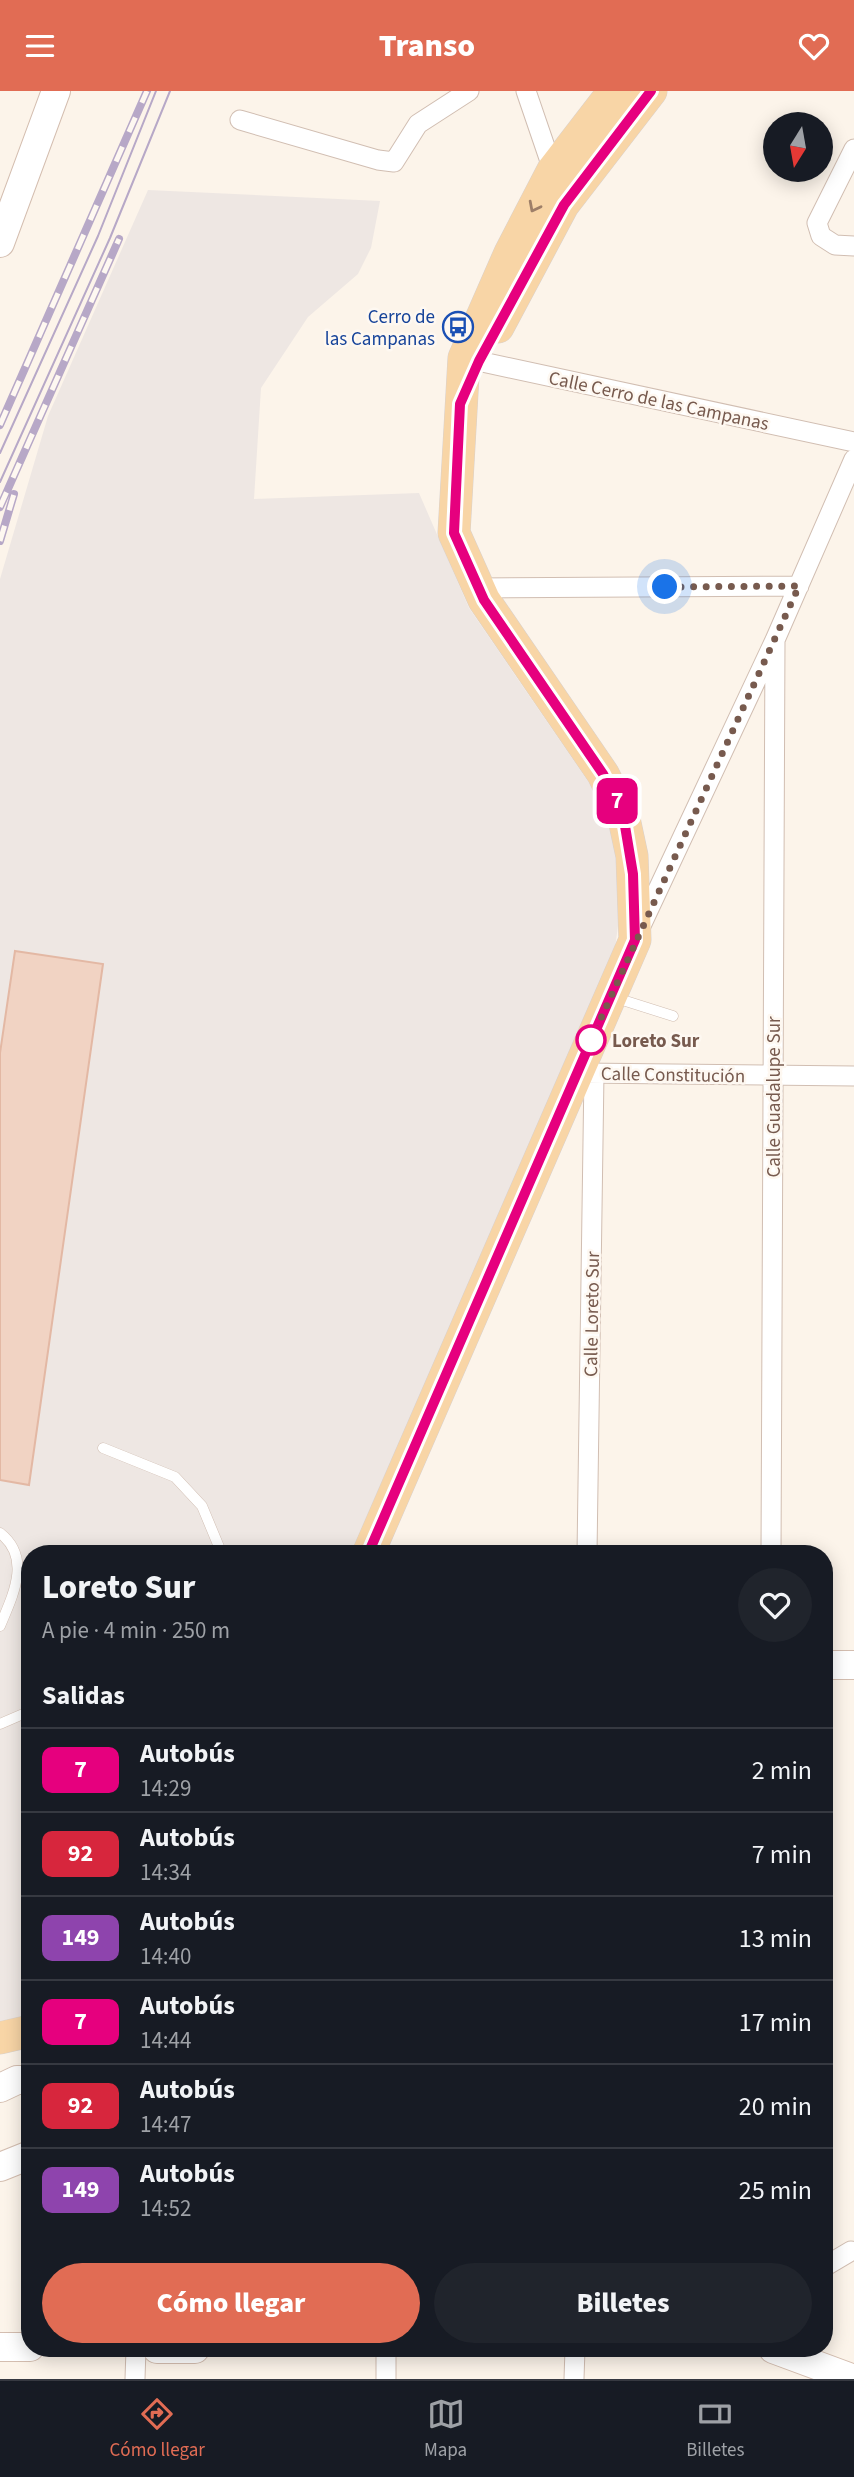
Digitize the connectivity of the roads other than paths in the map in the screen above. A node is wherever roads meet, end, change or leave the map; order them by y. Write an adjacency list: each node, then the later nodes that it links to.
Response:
1 (56, 91): 9 (street)
2 (469, 91): 6 (street)
3 (526, 91): 8 (street)
4 (614, 91): 8 (main road)
5 (651, 91): 11 (main road)
6 (240, 120)
7 (854, 149): 10 (street)
8 (552, 170): 11 (main road, one-way to 11)
9 (0, 243)
10 (854, 246)
11 (472, 359): 12 (street, Calle Cerro de las Campanas); 15 (main road)
12 (854, 442)
13 (854, 459): 14 (street)
14 (799, 586): 15 (street); 16 (street)
15 (477, 588): 17 (main road)
16 (775, 640): 17 (street); 21 (street, Calle Guadalupe Sur)
17 (635, 940): 18 (main road)
18 (610, 996): 19 (lane); 20 (main road)
19 (673, 1016)
20 (585, 1073): 21 (street, Calle Constitución); 26 (main road); 27 (street, Calle Loreto Sur)
21 (773, 1075): 22 (street, Calle Constitución); 28 (street, Calle Guadalupe Sur)
22 (854, 1076)
23 (103, 1448): 25 (lane)
24 (0, 1533): 29 (lane)
25 (218, 1545)
26 (372, 1545)
27 (587, 1545)
28 (771, 1545)
29 (0, 1626)
30 (833, 1665): 31 (street)
31 (854, 1665)
32 (21, 1715): 33 (lane)
33 (0, 1724)
34 (21, 2033): 35 (main road)
35 (0, 2038)
36 (21, 2080): 37 (street)
37 (0, 2088)
38 (0, 2145): 39 (street)
39 (21, 2153)
40 (21, 2158): 41 (street)
41 (0, 2167)
42 (833, 2250): 43 (street)
43 (853, 2251): 44 (street)
44 (833, 2262)
45 (0, 2347): 46 (street)
46 (21, 2347)
47 (136, 2357): 52 (street)
48 (386, 2357): 53 (street)
49 (575, 2357): 54 (street)
50 (789, 2357): 51 (street)
51 (825, 2375): 55 (street)
52 (135, 2379)
53 (386, 2379)
54 (574, 2379)
55 (854, 2379)

